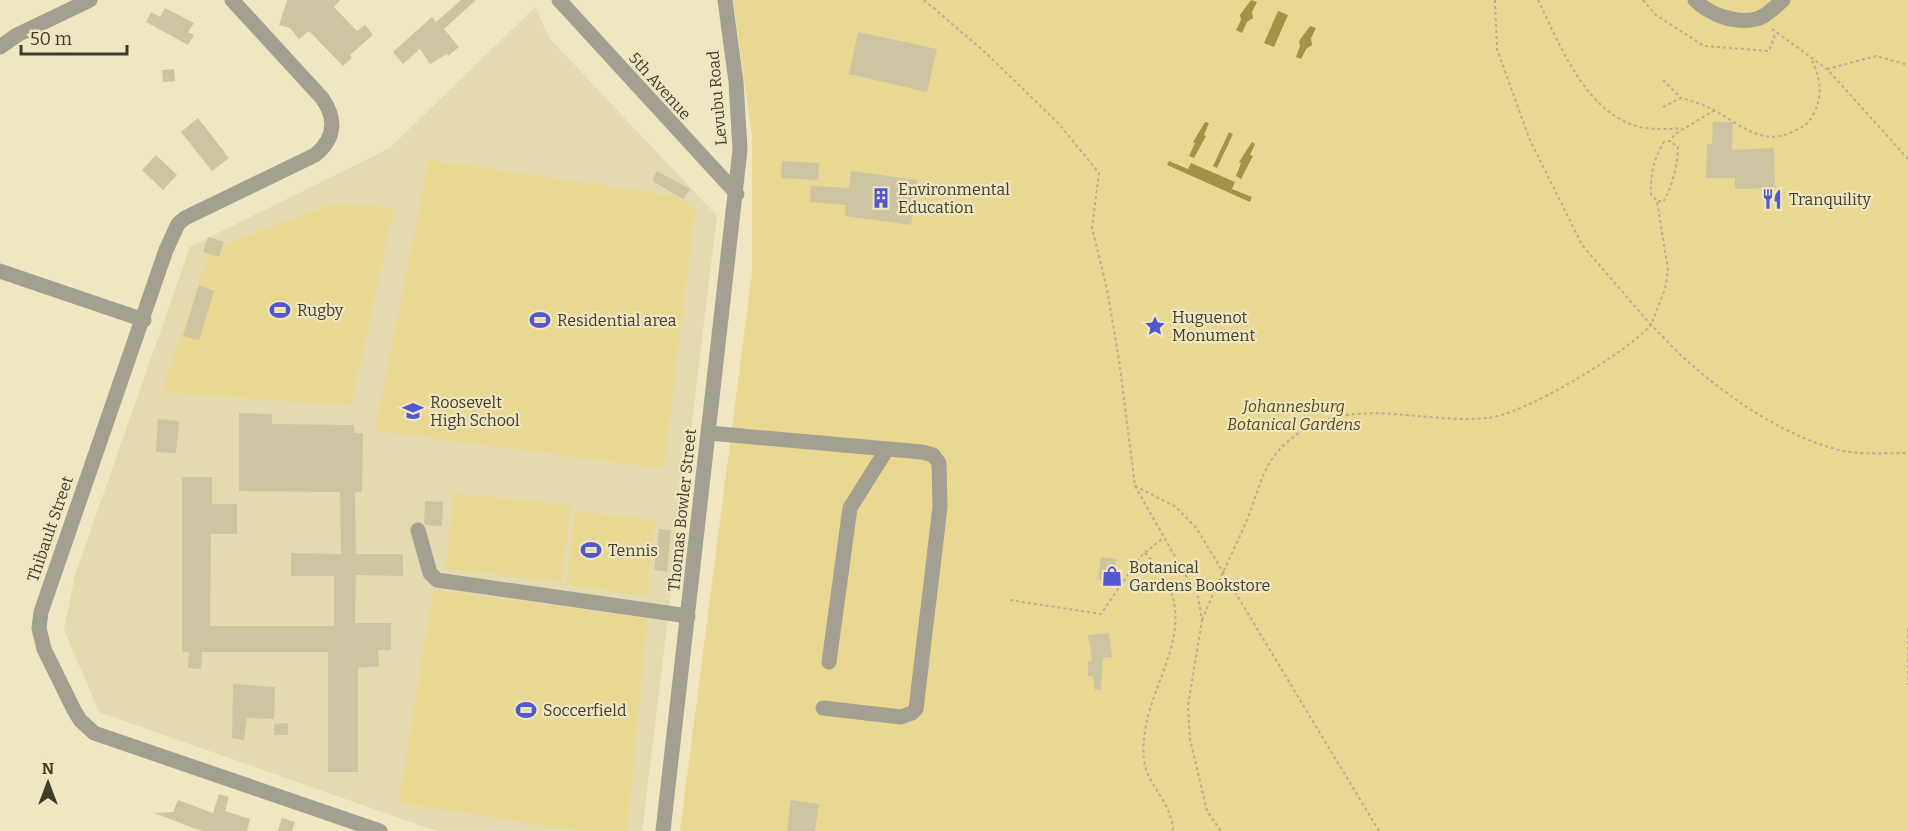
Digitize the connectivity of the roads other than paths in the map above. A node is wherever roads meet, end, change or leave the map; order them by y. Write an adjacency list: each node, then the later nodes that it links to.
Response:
1 (90, 0): 7 (street)
2 (232, 0): 10 (street, Thibault Street)
3 (559, 0): 8 (street, 5th Avenue)
4 (725, 0): 8 (street, Levubu Road)
5 (1695, 0): 6 (street)
6 (1783, 0)
7 (0, 47)
8 (737, 194): 11 (street, Thomas Bowler Street)
9 (0, 271): 10 (street)
10 (144, 320): 17 (street, Thibault Street)
11 (709, 433): 12 (street); 14 (street, Thomas Bowler Street)
12 (887, 449): 15 (street); 16 (street)
13 (417, 530): 14 (street)
14 (688, 616): 18 (street, Thomas Bowler Street)
15 (829, 662)
16 (823, 708)
17 (380, 831)
18 (663, 831)

